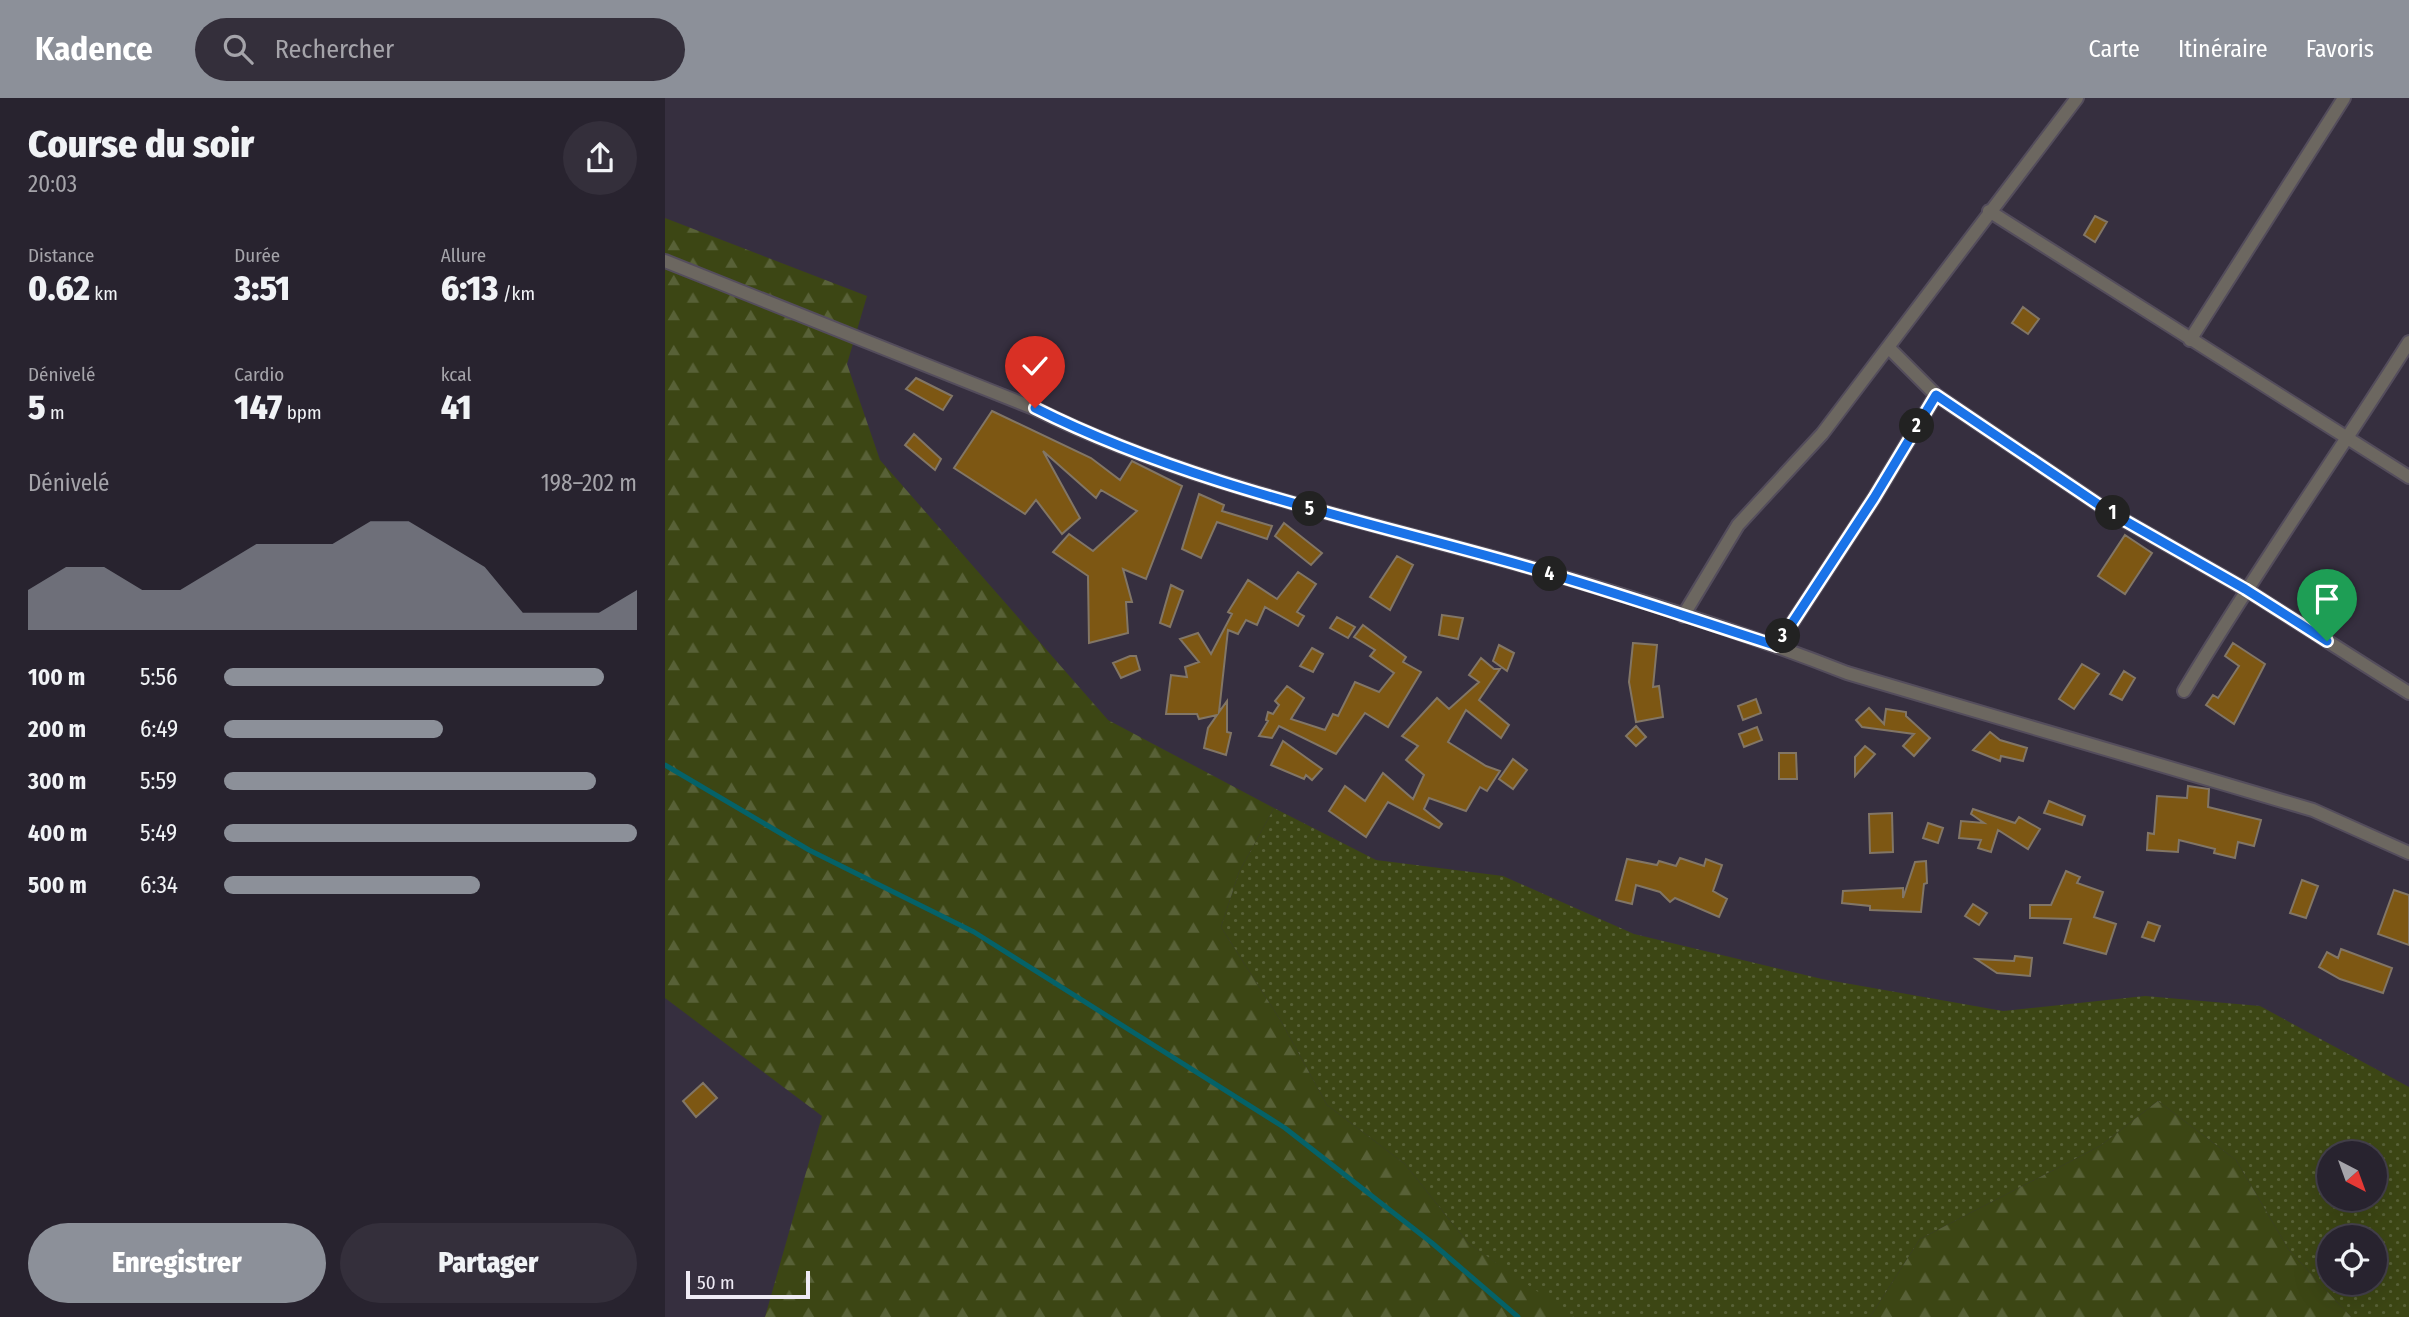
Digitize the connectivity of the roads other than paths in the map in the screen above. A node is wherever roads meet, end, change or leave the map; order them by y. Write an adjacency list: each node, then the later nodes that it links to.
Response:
1 (2077, 98): 3 (street)
2 (2344, 98): 5 (street)
3 (1989, 211): 5 (street); 7 (street)
4 (665, 261): 12 (street)
5 (2190, 340): 9 (street)
6 (2409, 342): 9 (street)
7 (1889, 349): 8 (street); 12 (street)
8 (1936, 395): 11 (street); 13 (street)
9 (2349, 437): 10 (street); 11 (street)
10 (2409, 477)
11 (2245, 589): 14 (street); 15 (street)
12 (1683, 616): 13 (street)
13 (1777, 646): 16 (street)
14 (2184, 691)
15 (2409, 693)
16 (2409, 853)

